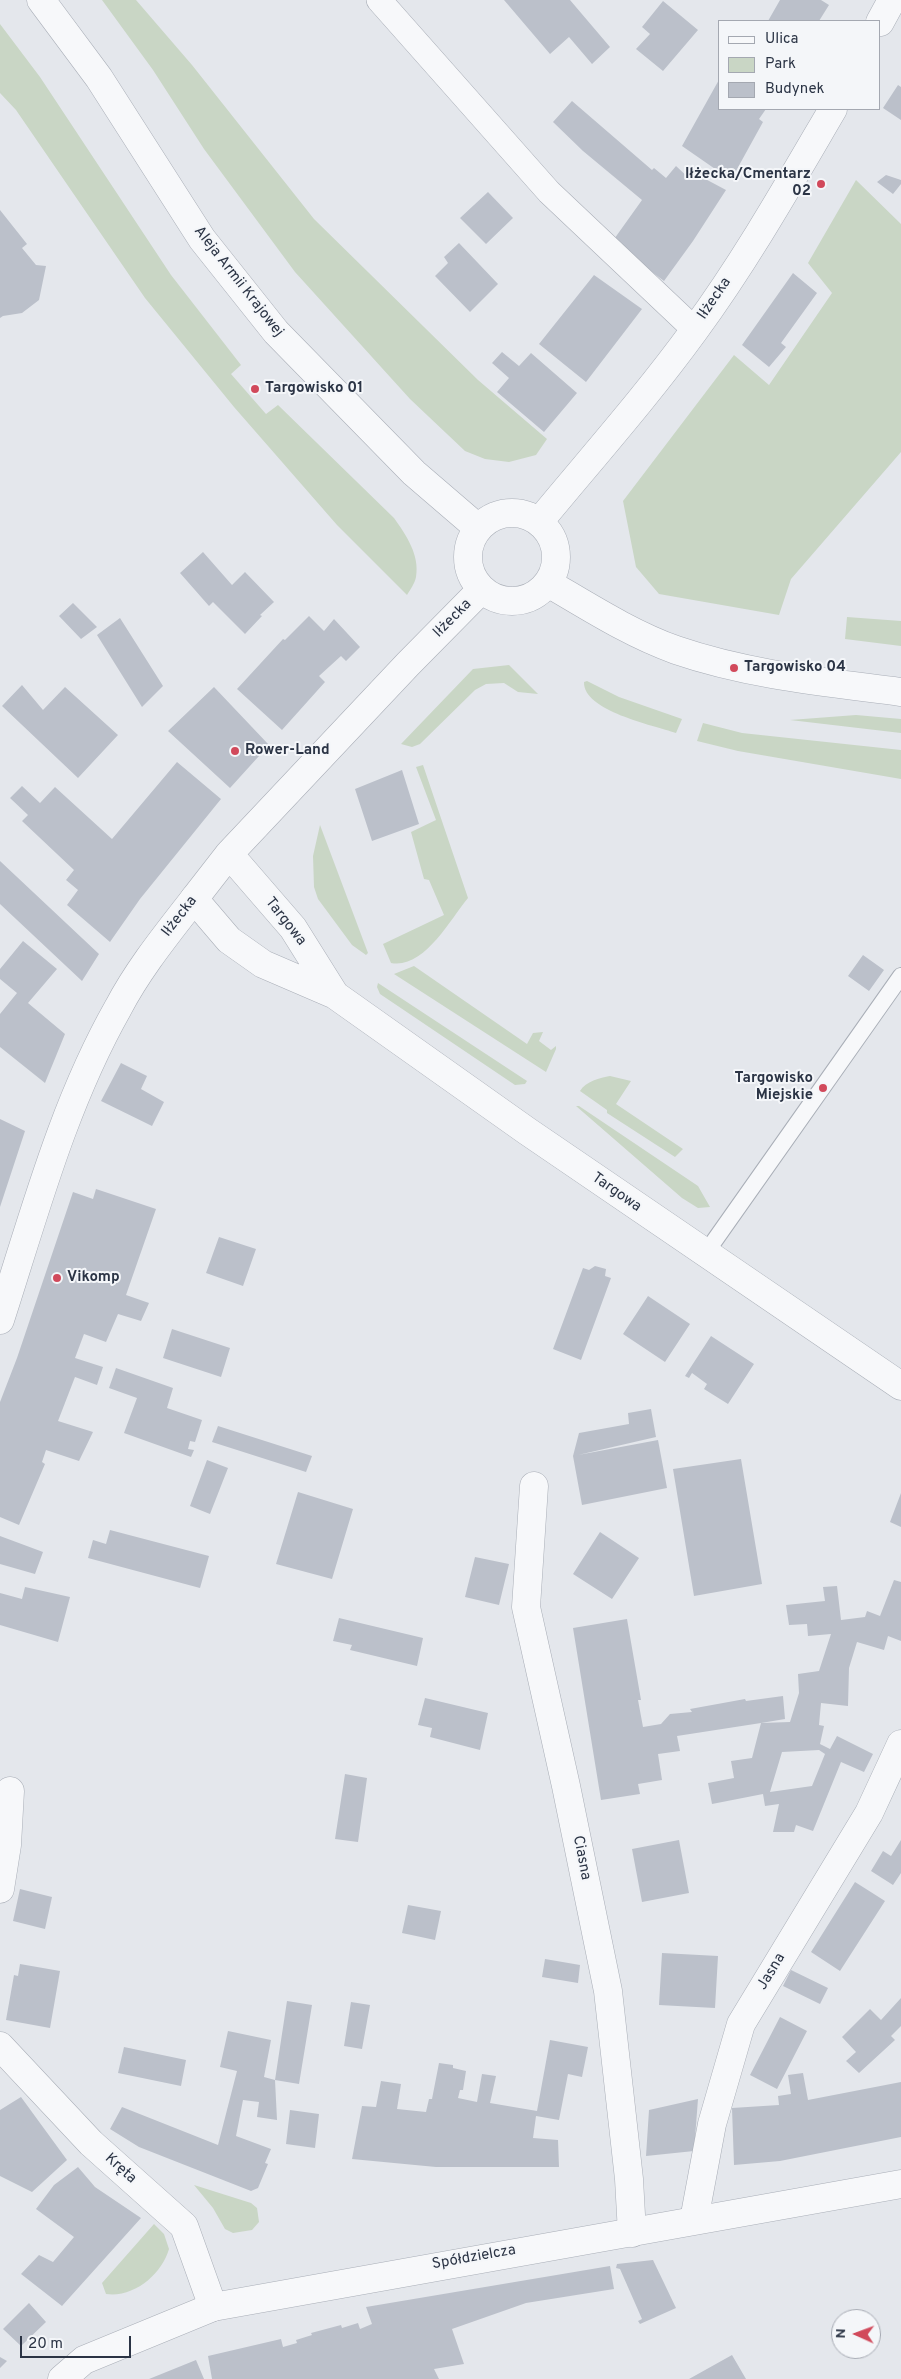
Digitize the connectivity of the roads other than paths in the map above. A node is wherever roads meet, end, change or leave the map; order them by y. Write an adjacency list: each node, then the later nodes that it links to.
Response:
1 (41, 0): 8 (street, Aleja Armii Krajowej)
2 (378, 0): 6 (street)
3 (892, 0): 4 (street)
4 (881, 20)
5 (832, 110): 6 (street, Iłżecka)
6 (695, 330): 7 (street, Iłżecka)
7 (539, 522): 8 (street); 9 (street)
8 (478, 528): 10 (street)
9 (548, 583): 10 (street); 11 (street)
10 (482, 590): 12 (street, Iłżecka)
11 (901, 692)
12 (228, 854): 13 (street, Iłżecka); 15 (street, Targowa)
13 (194, 899): 15 (street, Targowa); 17 (street, Iłżecka)
14 (901, 976): 16 (lane)
15 (335, 995): 16 (street, Targowa)
16 (705, 1254): 18 (street, Targowa)
17 (0, 1320)
18 (901, 1386)
19 (534, 1486): 26 (street, Ciasna)
20 (901, 1744): 25 (street, Jasna)
21 (10, 1791): 22 (street)
22 (0, 1889)
23 (0, 2046): 27 (street, Kręta)
24 (901, 2184): 25 (street, Spółdzielcza)
25 (694, 2220): 26 (street, Spółdzielcza)
26 (632, 2233): 27 (street, Spółdzielcza)
27 (213, 2307): 28 (street, Spółdzielcza)
28 (62, 2379)

